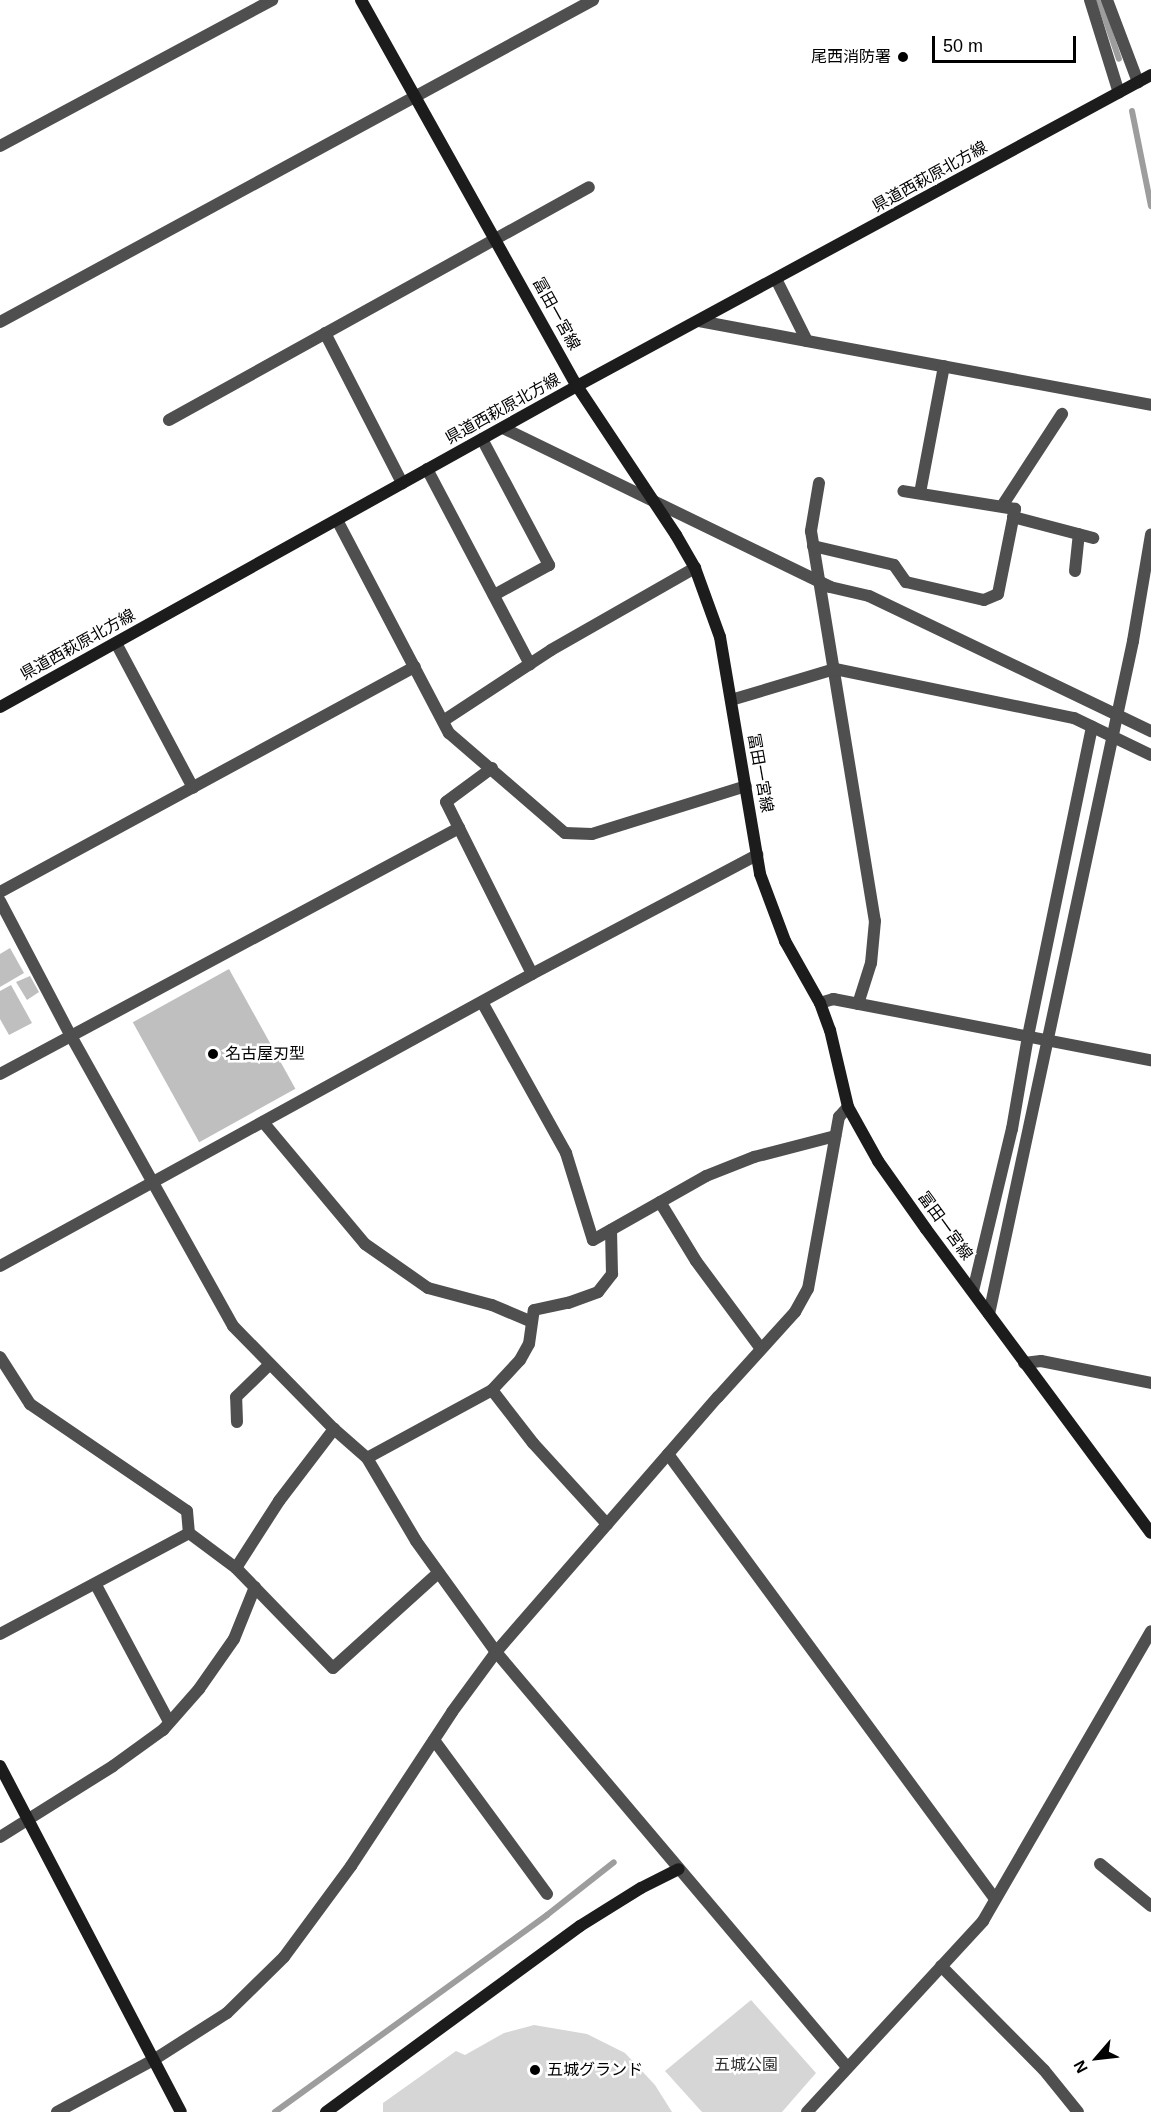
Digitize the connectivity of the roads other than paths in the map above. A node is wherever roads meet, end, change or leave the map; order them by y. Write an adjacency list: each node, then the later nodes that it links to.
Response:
1 (272, 0): 10 (street)
2 (361, 0): 9 (main road, 冨田一宮線)
3 (593, 0): 9 (street)
4 (1090, 0): 8 (street)
5 (1107, 0): 7 (street)
6 (1151, 75): 7 (main road, 県道西萩原北方線)
7 (1138, 82): 8 (main road, 県道西萩原北方線)
8 (1119, 93): 13 (main road, 県道西萩原北方線)
9 (416, 97): 12 (main road, 冨田一宮線); 15 (street)
10 (0, 144)
11 (589, 188): 12 (street)
12 (495, 238): 16 (street); 19 (main road, 冨田一宮線)
13 (776, 279): 14 (main road, 県道西萩原北方線); 17 (street)
14 (699, 321): 17 (street); 19 (main road, 県道西萩原北方線)
15 (0, 322)
16 (324, 333): 22 (street); 26 (street)
17 (807, 341): 18 (street)
18 (944, 366): 20 (street); 29 (street)
19 (577, 386): 23 (main road, 県道西萩原北方線); 30 (main road, 冨田一宮線)
20 (1151, 405)
21 (1062, 414): 31 (street)
22 (169, 420)
23 (503, 428): 24 (main road, 県道西萩原北方線); 30 (street)
24 (482, 439): 25 (main road, 県道西萩原北方線); 41 (street)
25 (427, 469): 26 (main road, 県道西萩原北方線); 41 (street)
26 (402, 483): 33 (main road, 県道西萩原北方線)
27 (819, 483): 37 (street)
28 (903, 491): 29 (street)
29 (920, 493): 31 (street)
30 (653, 500): 38 (main road, 冨田一宮線); 40 (street)
31 (1002, 506): 32 (street)
32 (1013, 518): 34 (street); 37 (street)
33 (337, 520): 42 (main road, 県道西萩原北方線); 44 (street)
34 (1079, 534): 36 (street); 39 (street)
35 (1151, 535): 48 (street)
36 (1093, 538)
37 (813, 546): 40 (street)
38 (695, 568): 43 (street); 46 (main road, 冨田一宮線)
39 (1075, 571)
40 (818, 581): 45 (street); 48 (street)
41 (494, 596): 43 (street)
42 (116, 643): 47 (main road, 県道西萩原北方線); 56 (street)
43 (530, 664): 49 (street)
44 (415, 667): 49 (street); 56 (street)
45 (835, 669): 46 (street); 50 (street); 64 (street)
46 (731, 700): 55 (main road, 冨田一宮線)
47 (0, 707)
48 (1117, 714): 51 (street); 52 (street)
49 (443, 721): 54 (street)
50 (1092, 727): 52 (street); 66 (street)
51 (1151, 731)
52 (1112, 737): 53 (street); 67 (street)
53 (1151, 755)
54 (492, 768): 55 (street); 57 (street)
55 (746, 786): 58 (main road, 冨田一宮線)
56 (193, 788): 59 (street)
57 (459, 828): 61 (street); 65 (street)
58 (757, 855): 61 (street); 63 (main road, 冨田一宮線)
59 (0, 892)
60 (0, 902): 65 (street)
61 (532, 974): 62 (street)
62 (482, 1002): 71 (street); 75 (street)
63 (820, 1003): 64 (street); 70 (main road, 冨田一宮線)
64 (858, 1004): 66 (street)
65 (71, 1036): 69 (street); 73 (street)
66 (1028, 1036): 67 (street); 77 (street)
67 (1047, 1040): 68 (street); 78 (street)
68 (1151, 1060)
69 (0, 1074)
70 (848, 1107): 72 (street); 77 (main road, 冨田一宮線)
71 (263, 1122): 73 (street); 79 (street)
72 (835, 1136): 74 (street); 80 (street)
73 (154, 1182): 76 (street); 83 (street)
74 (660, 1202): 75 (street); 80 (street)
75 (611, 1230): 79 (street)
76 (0, 1266)
77 (973, 1291): 78 (main road, 冨田一宮線)
78 (989, 1314): 82 (main road, 冨田一宮線)
79 (532, 1322): 85 (street)
80 (761, 1349): 88 (street)
81 (0, 1357): 91 (street)
82 (1024, 1363): 84 (street); 92 (main road, 冨田一宮線)
83 (270, 1364): 86 (street); 87 (street)
84 (1151, 1383)
85 (492, 1390): 89 (street); 90 (street)
86 (237, 1422)
87 (334, 1429): 89 (street); 93 (street)
88 (668, 1454): 90 (street); 108 (street)
89 (367, 1458): 94 (street)
90 (607, 1524): 99 (street)
91 (189, 1533): 93 (street); 95 (street)
92 (1151, 1533)
93 (236, 1568): 96 (street)
94 (438, 1573): 96 (street); 99 (street)
95 (96, 1585): 98 (street); 100 (street)
96 (255, 1587): 100 (street)
97 (1151, 1631): 108 (street)
98 (0, 1634)
99 (496, 1652): 101 (street); 106 (street)
100 (170, 1722): 103 (street)
101 (434, 1740): 107 (street); 111 (street)
102 (0, 1766): 103 (main road)
103 (28, 1819): 104 (street); 111 (main road)
104 (0, 1837)
105 (1100, 1864): 109 (street)
106 (679, 1869): 112 (street); 115 (main road)
107 (547, 1894)
108 (995, 1899): 110 (street)
109 (1151, 1906)
110 (941, 1966): 112 (street); 117 (street)
111 (155, 2059): 113 (street); 114 (main road)
112 (847, 2067): 116 (street)
113 (57, 2112)
114 (181, 2112)
115 (326, 2112)
116 (807, 2112)
117 (1078, 2112)

